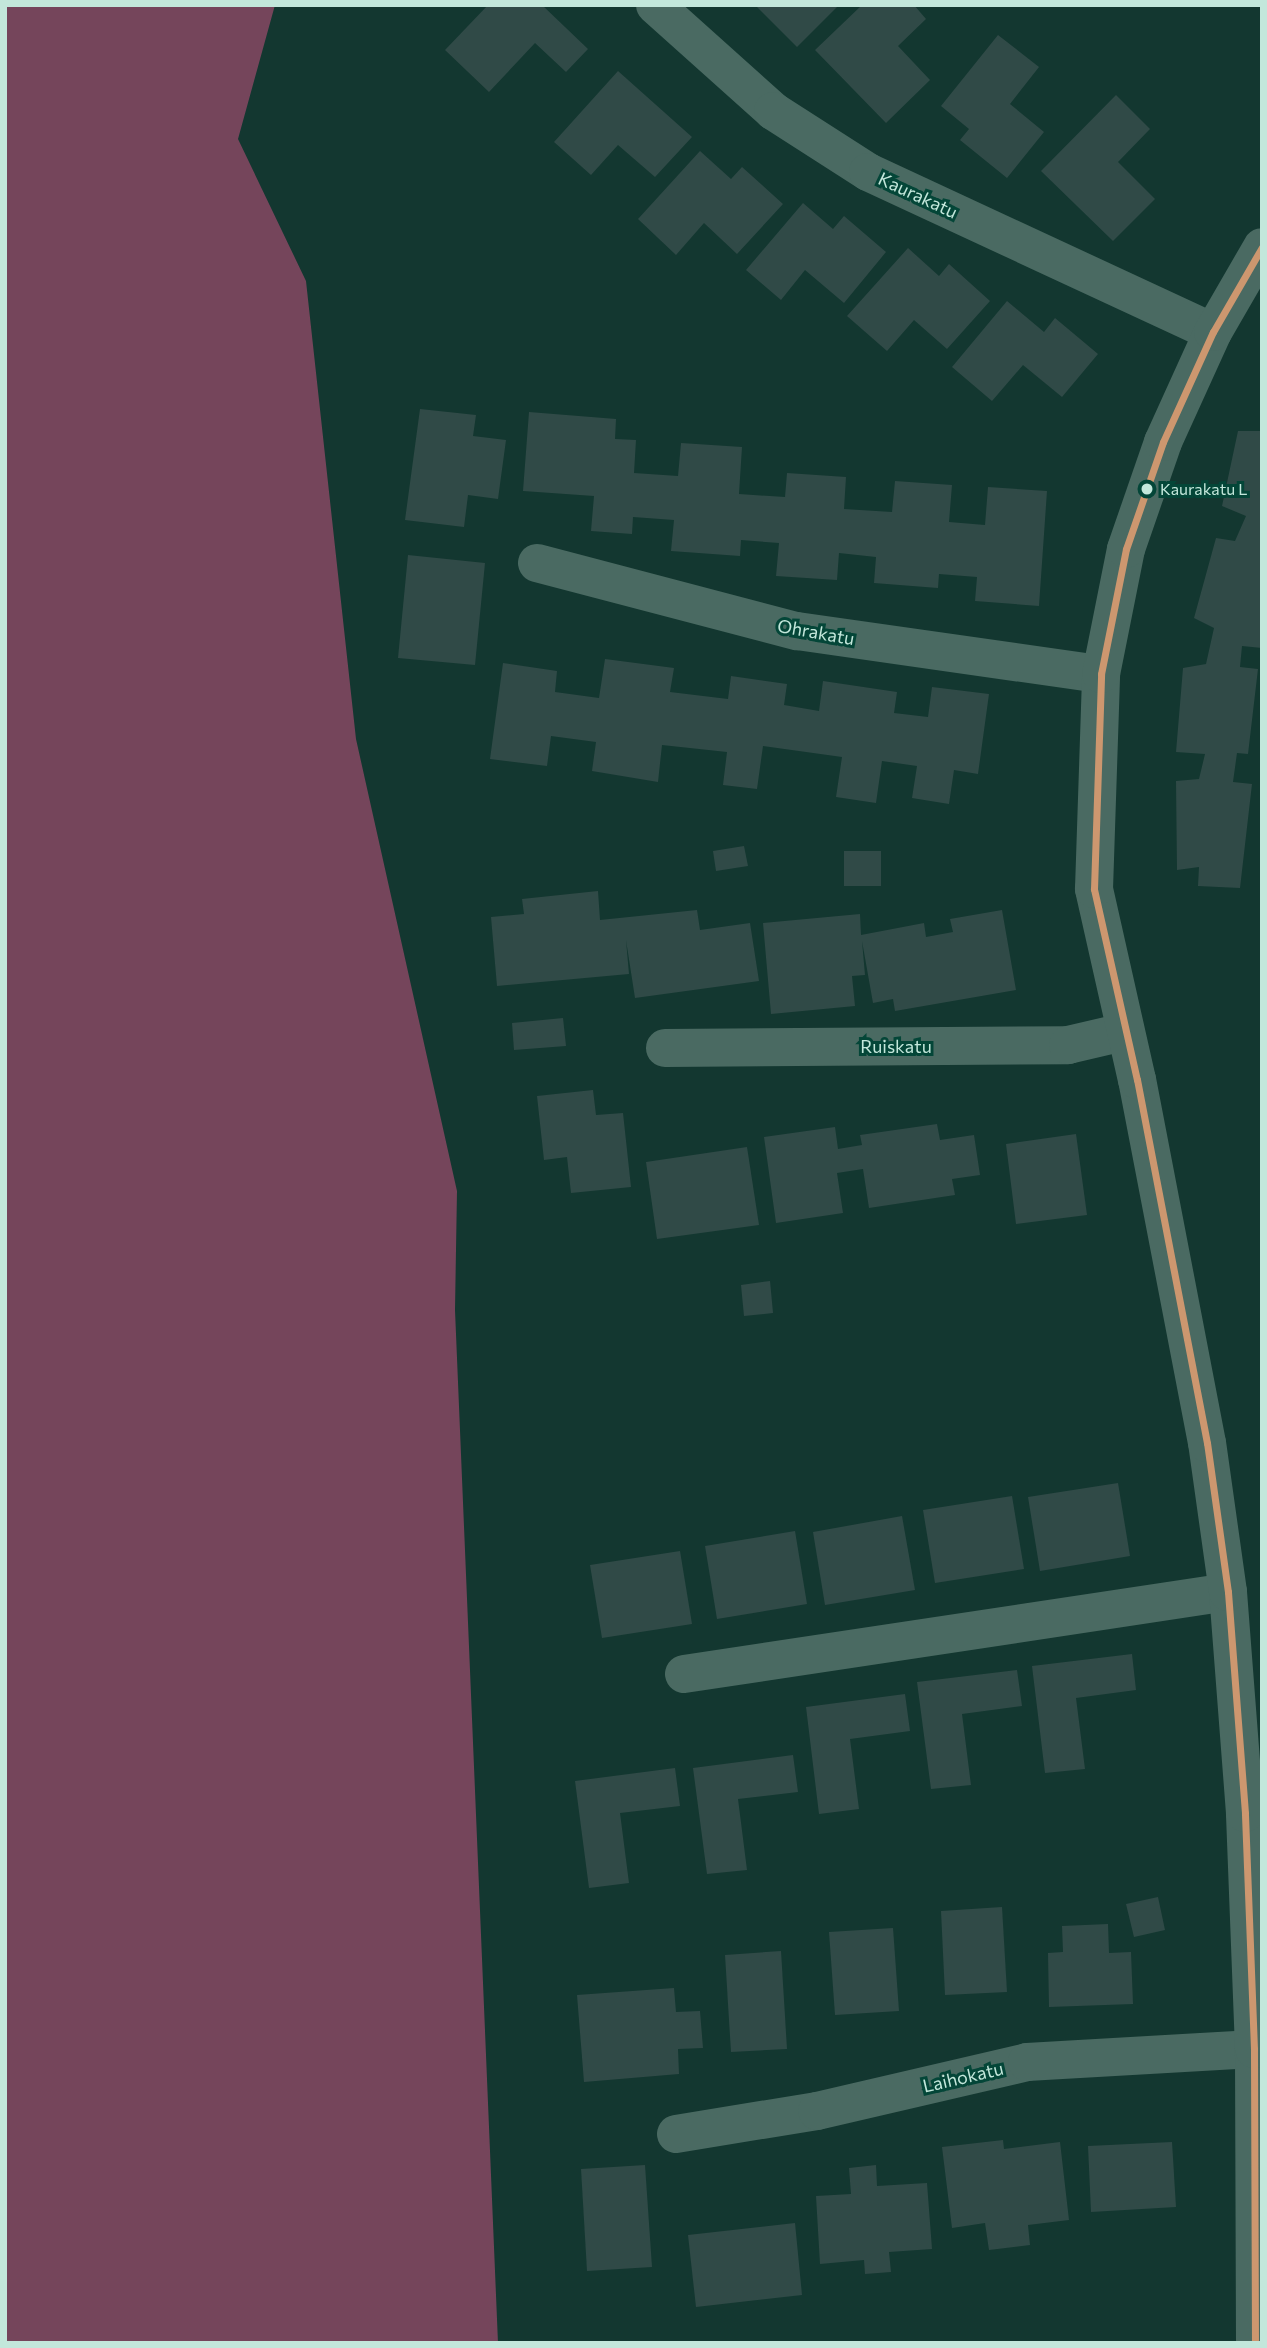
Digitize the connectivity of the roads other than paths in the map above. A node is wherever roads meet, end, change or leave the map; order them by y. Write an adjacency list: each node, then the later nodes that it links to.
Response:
1 (655, 5): 3 (street, Kaurakatu)
2 (1262, 247): 3 (street)
3 (1213, 332): 5 (street)
4 (537, 563): 5 (street, Ohrakatu)
5 (1101, 674): 6 (street)
6 (1125, 1032): 7 (street, Ruiskatu); 8 (street)
7 (665, 1048)
8 (1228, 1592): 9 (street); 10 (street)
9 (684, 1674)
10 (1254, 2049): 11 (street, Laihokatu); 12 (street)
11 (676, 2134)
12 (1255, 2343)

